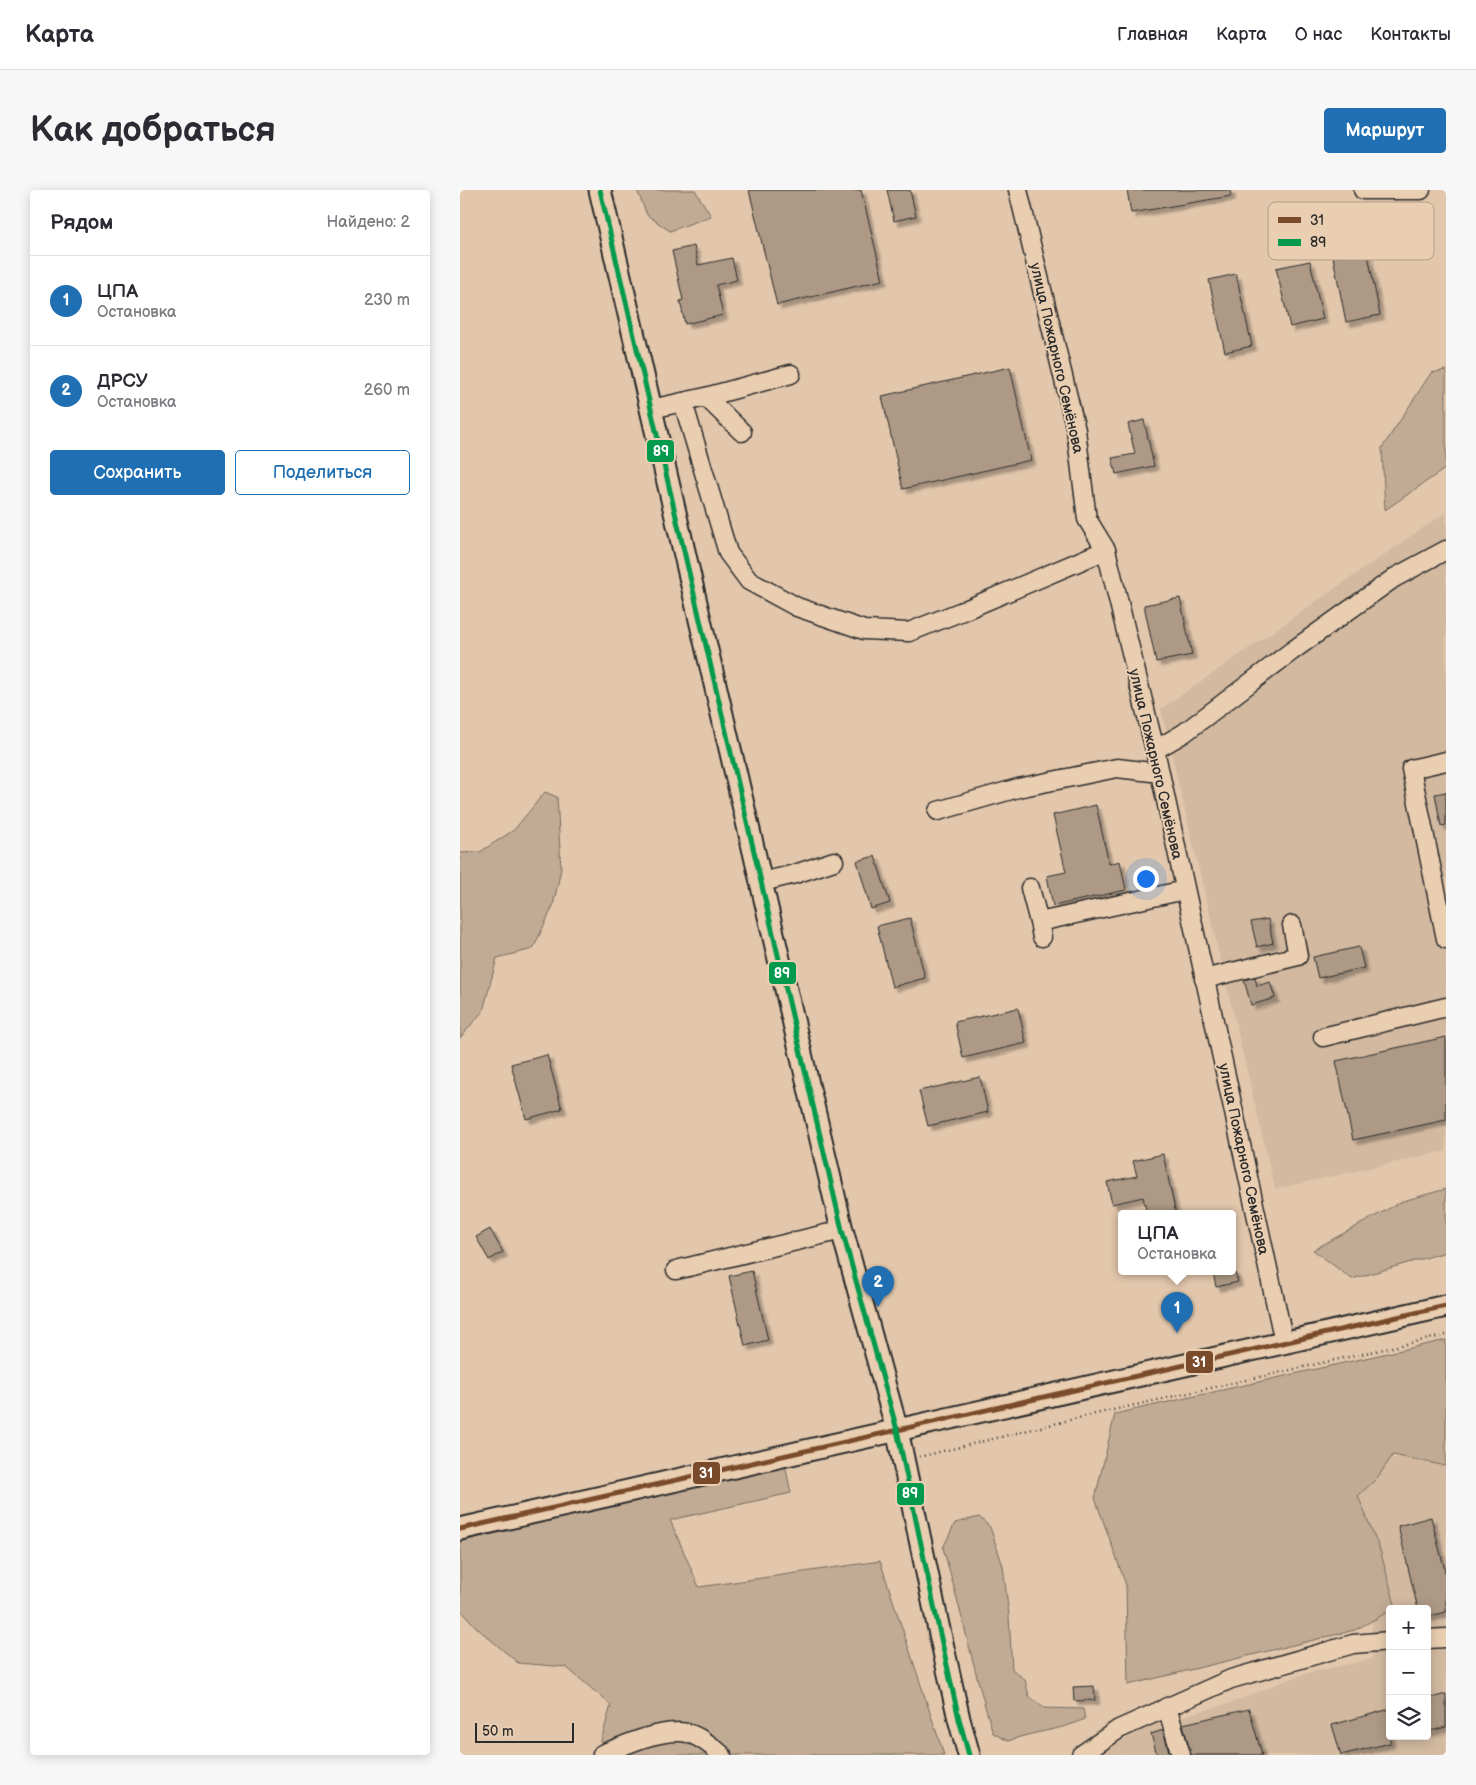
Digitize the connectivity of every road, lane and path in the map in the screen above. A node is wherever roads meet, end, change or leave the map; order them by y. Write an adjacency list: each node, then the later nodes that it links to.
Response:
1 (600, 190): 8 (main road)
2 (1018, 190): 10 (street, улица Пожарного Семёнова)
3 (1363, 190): 4 (street)
4 (1421, 190)
5 (791, 374): 6 (street)
6 (706, 397): 7 (street); 9 (street)
7 (683, 402): 8 (street); 10 (street)
8 (651, 410): 17 (main road)
9 (742, 432)
10 (1106, 550): 12 (street, улица Пожарного Семёнова)
11 (1446, 550): 12 (street)
12 (1154, 750): 14 (street, улица Пожарного Семёнова)
13 (1446, 761): 21 (street)
14 (1160, 773): 15 (street); 19 (street, улица Пожарного Семёнова)
15 (938, 811)
16 (834, 861): 17 (street)
17 (762, 882): 25 (main road)
18 (1030, 888): 19 (street)
19 (1185, 890): 22 (street, улица Пожарного Семёнова)
20 (1292, 925): 22 (street)
21 (1446, 939)
22 (1204, 979): 29 (street, улица Пожарного Семёнова)
23 (1446, 1007): 24 (street)
24 (1323, 1037)
25 (842, 1230): 26 (street); 30 (main road)
26 (676, 1270)
27 (1446, 1306): 29 (main road)
28 (1446, 1335): 31 (path)
29 (1284, 1342): 30 (main road)
30 (897, 1430): 31 (main road); 32 (main road)
31 (904, 1461): 39 (main road)
32 (460, 1528)
33 (1446, 1638): 34 (street)
34 (1431, 1639)
35 (1386, 1641): 36 (street)
36 (1167, 1706): 40 (street); 41 (street)
37 (602, 1754): 38 (street)
38 (722, 1755)
39 (969, 1755)
40 (1081, 1755)
41 (1181, 1755)

